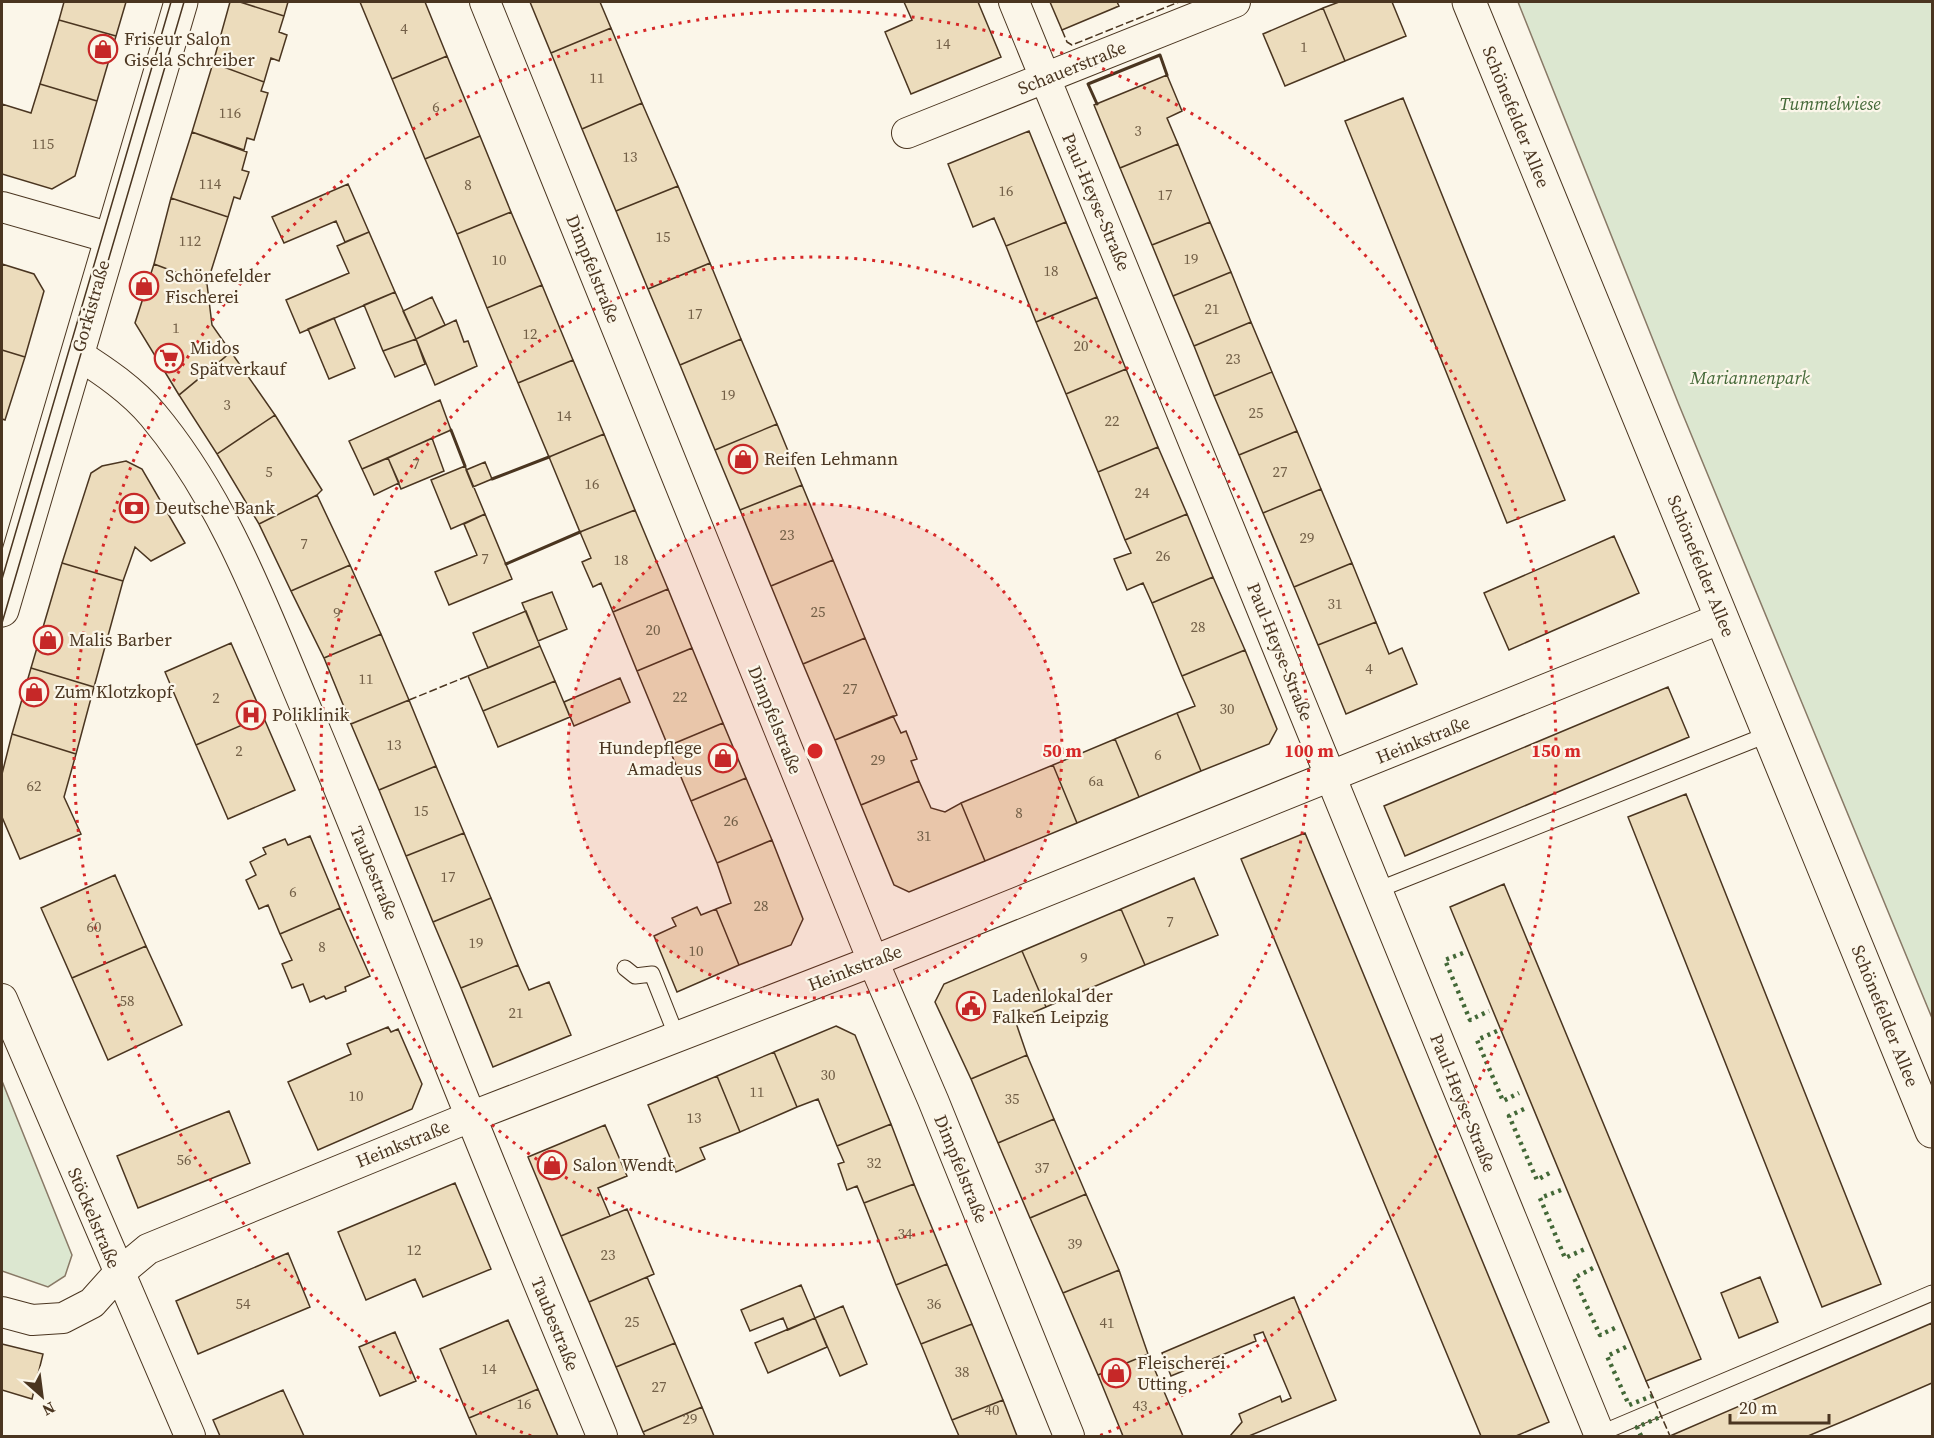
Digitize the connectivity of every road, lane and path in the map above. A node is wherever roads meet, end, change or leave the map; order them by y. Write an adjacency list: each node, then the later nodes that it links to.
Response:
1 (181, 2): 9 (main road, Gorkistraße)
2 (485, 2): 16 (street, Dimpfelstraße)
3 (1014, 2): 6 (street, Paul-Heyse-Straße)
4 (1235, 2): 6 (street, Schauerstraße)
5 (1469, 2): 12 (main road, Schönefelder Allee)
6 (1045, 79): 7 (street, Schauerstraße); 14 (street, Paul-Heyse-Straße)
7 (907, 133)
8 (2, 207): 9 (street)
9 (111, 237): 10 (main road, Gorkistraße)
10 (77, 354): 11 (main road, Gorkistraße); 20 (street, Taubestraße)
11 (2, 610)
12 (1722, 618): 13 (main road, Schönefelder Allee); 14 (street, Heinkstraße)
13 (1770, 734): 15 (lane); 21 (main road, Schönefelder Allee)
14 (1330, 777): 15 (street, Paul-Heyse-Straße); 16 (street, Heinkstraße)
15 (1375, 891): 25 (street, Paul-Heyse-Straße)
16 (873, 962): 19 (street, Heinkstraße); 28 (street, Dimpfelstraße)
17 (625, 968): 19 (lane)
18 (2, 999): 22 (street, Stöckelstraße)
19 (677, 1037): 20 (street, Heinkstraße)
20 (470, 1117): 22 (street, Heinkstraße); 27 (street, Taubestraße)
21 (1932, 1131)
22 (118, 1274): 24 (street, Heinkstraße); 26 (street, Stöckelstraße)
23 (1932, 1293): 25 (lane)
24 (2, 1312)
25 (1599, 1435)
26 (190, 1437)
27 (602, 1437)
28 (1069, 1437)

